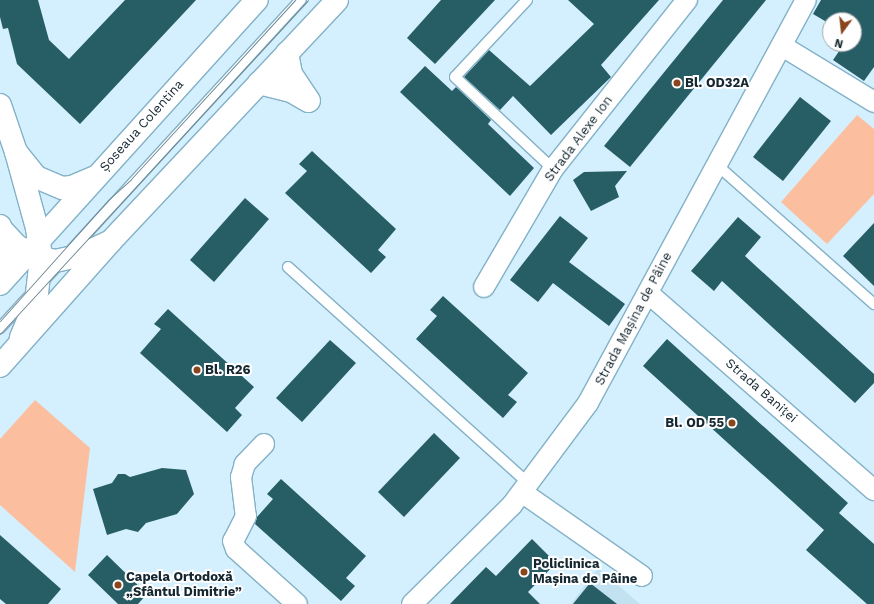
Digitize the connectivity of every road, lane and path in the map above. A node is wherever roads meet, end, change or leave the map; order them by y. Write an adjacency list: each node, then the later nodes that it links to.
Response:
1 (257, 0): 15 (main road, Șoseaua Colentina)
2 (302, 0): 18 (lane)
3 (337, 0): 8 (main road)
4 (527, 0): 14 (lane)
5 (687, 0): 14 (street, Strada Alexe Ion)
6 (806, 0): 7 (street, Strada Mașina de Pâine)
7 (782, 46): 10 (street); 13 (street, Strada Mașina de Pâine)
8 (287, 53): 9 (main road); 9 (main road)
9 (259, 83): 17 (main road)
10 (874, 102)
11 (0, 105): 12 (main road)
12 (16, 152): 15 (main road); 18 (main road)
13 (717, 165): 24 (street, Strada Mașina de Pâine); 25 (lane)
14 (553, 169): 23 (street, Strada Alexe Ion)
15 (95, 177): 18 (main road, Șoseaua Colentina)
16 (0, 227): 18 (main road); 19 (main road)
17 (111, 241): 18 (main road); 27 (main road)
18 (42, 253): 21 (main road, Șoseaua Colentina); 22 (main road)
19 (0, 265)
20 (288, 267): 30 (lane)
21 (0, 284)
22 (39, 286): 26 (lane); 27 (main road)
23 (484, 287)
24 (648, 293): 30 (street, Strada Mașina de Pâine); 31 (street, Strada Baniței)
25 (874, 304)
26 (0, 328)
27 (16, 348): 28 (main road)
28 (0, 366)
29 (264, 444): 33 (street)
30 (526, 488): 32 (street); 34 (street, Strada Mașina de Pâine)
31 (874, 490)
32 (642, 576)
33 (297, 604)
34 (412, 604)

